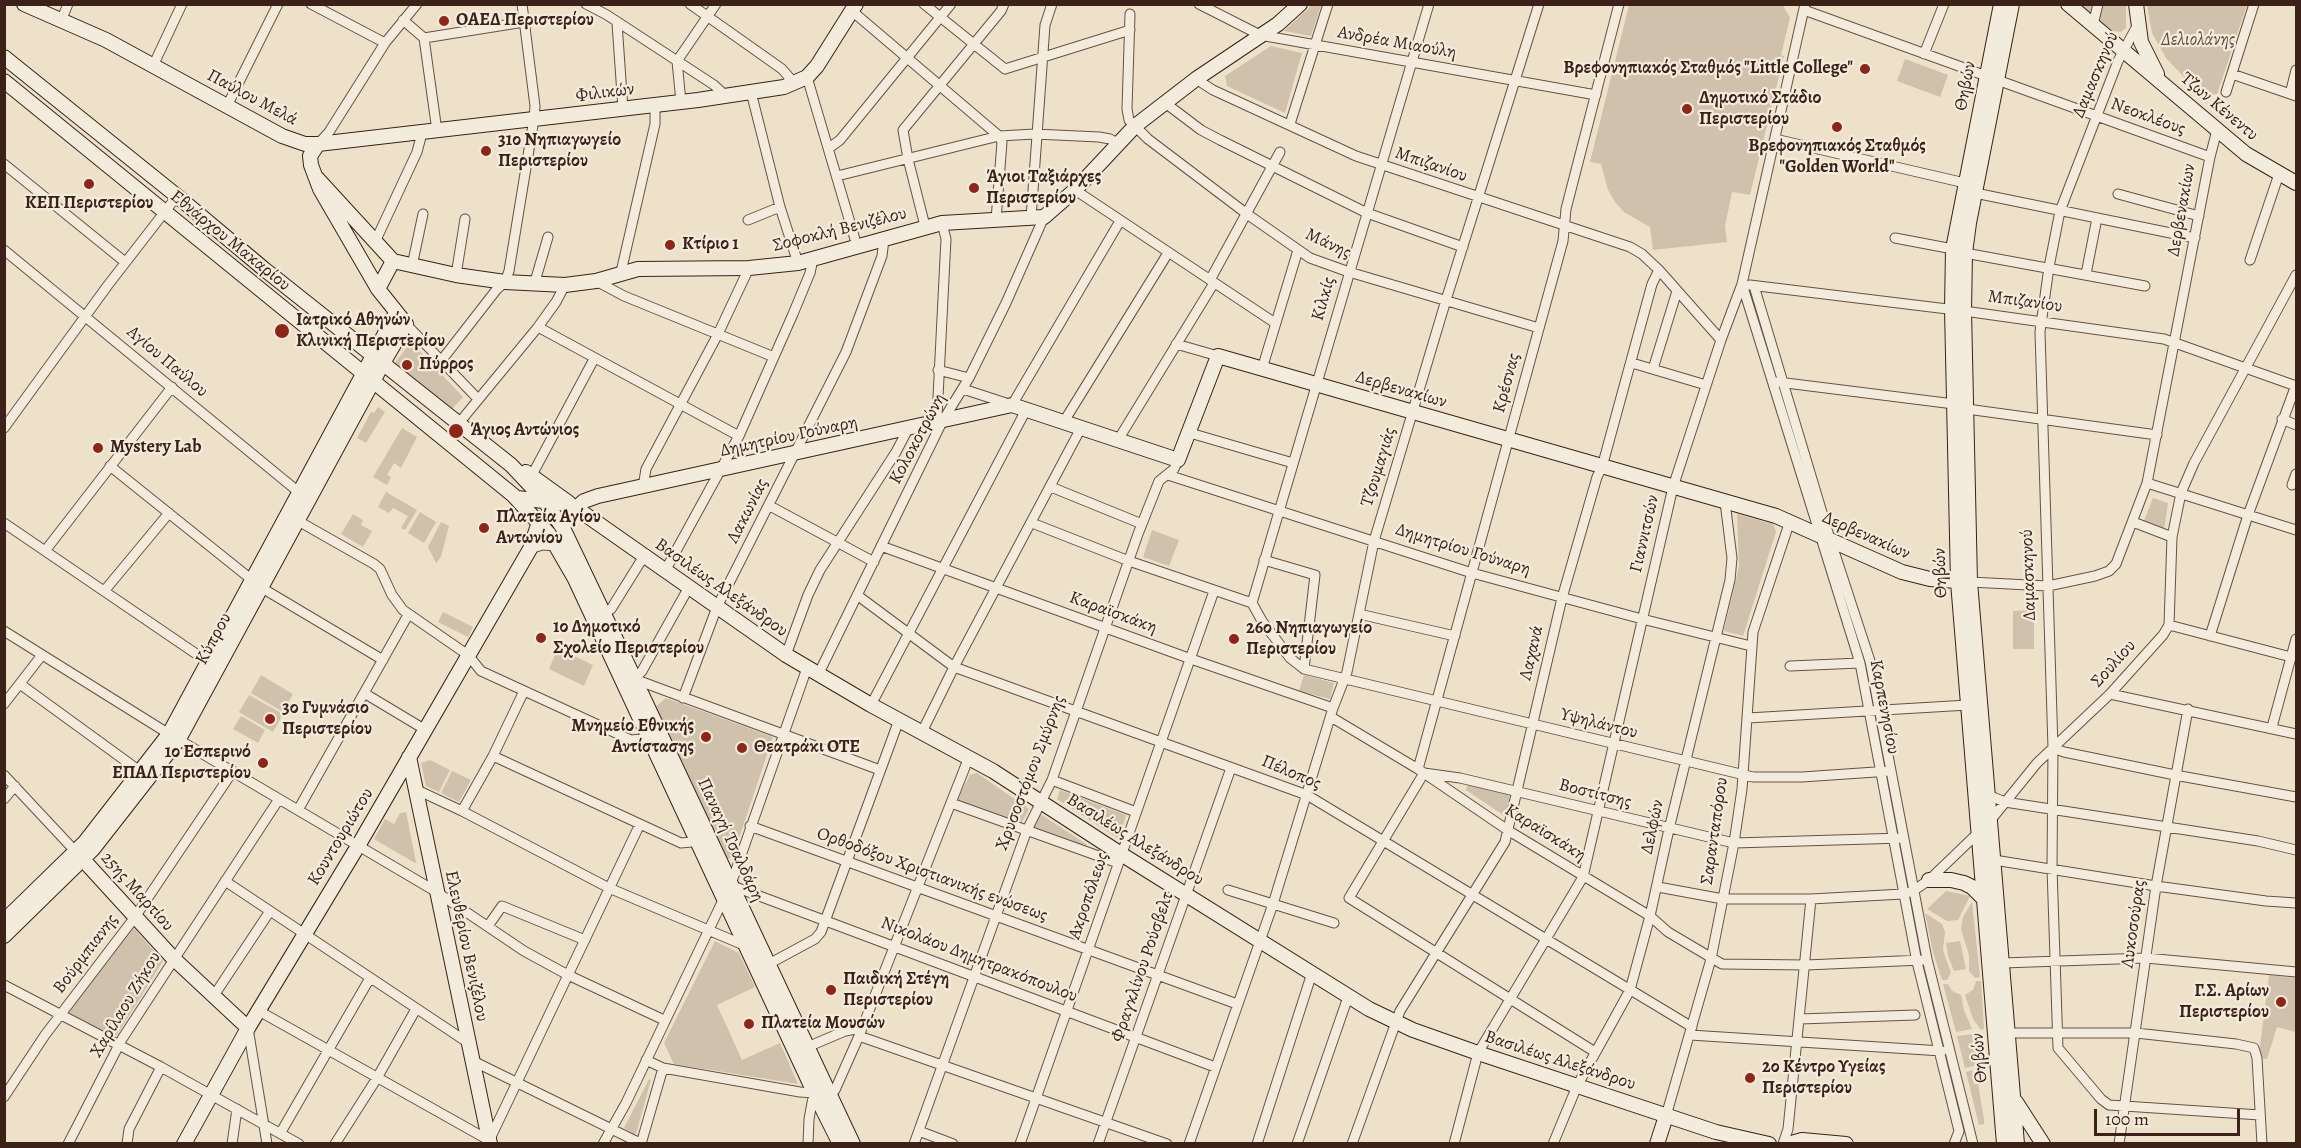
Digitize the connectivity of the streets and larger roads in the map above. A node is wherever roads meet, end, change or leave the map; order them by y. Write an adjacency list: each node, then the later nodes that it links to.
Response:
1 (24, 4): 34 (street, Παύλου Μελά)
2 (68, 4): 34 (street)
3 (182, 4): 52 (street)
4 (278, 4): 70 (street)
5 (310, 4): 42 (street)
6 (417, 4): 33 (street)
7 (522, 4): 35 (street)
8 (586, 4): 36 (street)
9 (690, 4): 31 (street)
10 (716, 4): 31 (street)
11 (924, 4): 32 (street)
12 (951, 4): 32 (street)
13 (1004, 4): 43 (street)
14 (1052, 4): 48 (street)
15 (1199, 4): 40 (street, Ανδρέα Μιαούλη)
16 (1300, 4): 40 (street)
17 (1328, 4): 44 (street)
18 (1429, 4): 51 (street, Κιλκίς)
19 (1539, 4): 58 (street, Τζουμαγιάς)
20 (1619, 4): 64 (street, Κρέσνας)
21 (1944, 4): 46 (street)
22 (2001, 4): 55 (street, Θηβών)
23 (2012, 4): 55 (street, Θηβών)
24 (2068, 4): 37 (street, Τζων Κένεντυ)
25 (2098, 4): 37 (street)
26 (2136, 4): 38 (street, Δαμασκηνού)
27 (2254, 4): 54 (street)
28 (1804, 7): 46 (street, Νεοκλέους); 81 (street, Γιαννιτσών)
29 (854, 8): 49 (street); 57 (street)
30 (1130, 14): 39 (street)
31 (708, 17): 50 (street); 57 (street)
32 (941, 19): 43 (street); 49 (street)
33 (403, 20): 41 (street); 42 (street)
34 (61, 21): 52 (street, Παύλου Μελά)
35 (524, 22): 41 (street); 73 (street)
36 (617, 22): 50 (street); 71 (street)
37 (2093, 25): 45 (street, Τζων Κένεντυ)
38 (2137, 26): 45 (street, Δαμασκηνού); 60 (street, Δαμασκηνού)
39 (1130, 30): 48 (street); 75 (street)
40 (1260, 36): 44 (street, Ανδρέα Μιαούλη); 56 (street)
41 (424, 38): 77 (street)
42 (385, 43): 82 (street)
43 (973, 45): 48 (street); 61 (street)
44 (1317, 46): 51 (street, Ανδρέα Μιαούλη); 74 (street)
45 (2123, 50): 60 (street, Τζων Κένεντυ); 72 (street, Δαμασκηνού)
46 (1924, 54): 55 (street, Νεοκλέους)
47 (4, 57): 98 (street, Εθνάρχου Μακαρίου)
48 (1043, 58): 79 (street)
49 (908, 59): 61 (street); 84 (street)
50 (677, 61): 66 (street); 67 (street)
51 (1412, 62): 58 (street, Ανδρέα Μιαούλη); 90 (street, Κιλκίς)
52 (153, 66): 70 (street, Παύλου Μελά)
53 (2296, 70): 65 (street)
54 (2232, 74): 63 (street); 65 (street)
55 (1991, 78): 72 (street, Νεοκλέους); 95 (street, Θηβών)
56 (1196, 79): 68 (street); 74 (street, Μπιζανίου)
57 (801, 80): 62 (street, Φιλικών); 84 (street)
58 (1516, 80): 64 (street, Ανδρέα Μιαούλη); 99 (street, Τζουμαγιάς)
59 (4, 81): 102 (street, Εθνάρχου Μακαρίου)
60 (2163, 83): 76 (street, Τζων Κένεντυ)
61 (940, 84): 80 (street); 87 (street)
62 (752, 92): 66 (street, Φιλικών); 100 (street)
63 (2226, 92)
64 (1596, 95): 115 (street, Κρέσνας)
65 (2293, 95)
66 (726, 96): 67 (street, Φιλικών)
67 (681, 102): 69 (street, Φιλικών)
68 (1164, 102): 75 (street); 89 (street)
69 (655, 105): 71 (street, Φιλικών); 136 (street)
70 (227, 106): 82 (street, Παύλου Μελά)
71 (623, 109): 73 (street, Φιλικών)
72 (2098, 117): 86 (street, Νεοκλέους); 101 (street, Δαμασκηνού)
73 (534, 119): 77 (street, Φιλικών); 142 (street)
74 (1290, 124): 90 (street, Μπιζανίου)
75 (1135, 126): 83 (street); 105 (street, Μάνης)
76 (2217, 130): 86 (street, Δερβενακίων); 91 (street, Τζων Κένεντυ)
77 (437, 131): 78 (street, Φιλικών)
78 (422, 133): 82 (street, Φιλικών); 120 (street)
79 (1035, 134): 80 (street); 83 (street); 107 (street)
80 (999, 136): 87 (street); 111 (street)
81 (1775, 140): 95 (street); 144 (street, Γιαννιτσών)
82 (318, 144): 92 (street)
83 (1119, 144): 96 (street)
84 (829, 148): 93 (street)
85 (1280, 152): 89 (street)
86 (2210, 157): 106 (street, Δερβενακίων)
87 (908, 159): 93 (street); 114 (street)
88 (4, 164): 130 (street)
89 (1273, 166): 103 (street); 105 (street)
90 (1381, 166): 99 (street, Μπιζανίου); 103 (street, Κιλκίς)
91 (2279, 174): 94 (street, Τζων Κένεντυ); 128 (street)
92 (315, 176): 120 (street); 149 (street)
93 (837, 176): 121 (street)
94 (2296, 183)
95 (1970, 188): 101 (street); 125 (street, Θηβών)
96 (1075, 190): 107 (street); 112 (street)
97 (2118, 194): 106 (street)
98 (177, 196): 102 (street); 166 (street, Εθνάρχου Μακαρίου)
99 (1479, 199): 115 (street, Μπιζανίου); 122 (street, Τζουμαγιάς)
100 (780, 207): 110 (street); 131 (street)
101 (2060, 211): 108 (street); 133 (street, Δαμασκηνού)
102 (166, 212): 130 (street); 174 (street, Εθνάρχου Μακαρίου)
103 (1366, 213): 122 (street); 137 (street, Κιλκίς)
104 (423, 214): 132 (street)
105 (1247, 214): 124 (street, Μάνης); 143 (street)
106 (2199, 216): 118 (street, Δερβενακίων)
107 (1037, 217): 111 (street, Σοφοκλή Βενιζέλου); 175 (street, Κολοκοτρώνη)
108 (2097, 218): 118 (street); 138 (street)
109 (465, 219): 139 (street)
110 (748, 220)
111 (996, 220): 113 (street, Σοφοκλή Βενιζέλου)
112 (1120, 221): 126 (street); 185 (street)
113 (942, 223): 114 (street, Σοφοκλή Βενιζέλου); 173 (street)
114 (925, 226): 119 (street, Σοφοκλή Βενιζέλου)
115 (1565, 227): 135 (street, Μπιζανίου); 159 (street, Κρέσνας)
116 (548, 237): 145 (street)
117 (1896, 238): 125 (street)
118 (2195, 238): 162 (street, Δερβενακίων)
119 (884, 239): 121 (street, Σοφοκλή Βενιζέλου); 203 (street, Λακωνίας)
120 (375, 242): 129 (street)
121 (857, 246): 127 (street, Σοφοκλή Βενιζέλου)
122 (1463, 248): 151 (street, Τζουμαγιάς)
123 (4, 250): 154 (street, Αγίου Παύλου)
124 (1298, 250): 137 (street, Μάνης); 156 (street)
125 (1959, 251): 133 (street); 152 (street, Θηβών)
126 (1168, 253): 143 (street); 193 (street)
127 (813, 259): 131 (street, Σοφοκλή Βενιζέλου); 165 (street)
128 (2250, 260)
129 (393, 261): 132 (street, Σοφοκλή Βενιζέλου); 149 (street)
130 (125, 262): 154 (street)
131 (798, 263): 134 (street, Σοφοκλή Βενιζέλου)
132 (412, 266): 139 (street, Σοφοκλή Βενιζέλου)
133 (2049, 267): 138 (street); 155 (street, Δαμασκηνού)
134 (749, 268): 136 (street, Σοφοκλή Βενιζέλου); 160 (street)
135 (1659, 270): 150 (street, Μπιζανίου); 169 (street, Λαχανά)
136 (621, 272): 141 (street, Σοφοκλή Βενιζέλου)
137 (1349, 272): 151 (street, Μάνης); 178 (street, Κιλκίς)
138 (2086, 274): 148 (street)
139 (456, 275): 142 (street, Σοφοκλή Βενιζέλου)
140 (2296, 275): 170 (street)
141 (596, 281): 146 (street, Σοφοκλή Βενιζέλου); 160 (street)
142 (505, 282): 145 (street, Σοφοκλή Βενιζέλου); 168 (street)
143 (1212, 282): 156 (street); 163 (street)
144 (1742, 284): 147 (street, Μπιζανίου); 161 (street, Γιαννιτσών); 177 (street, Καρπενησίου)
145 (534, 285): 146 (street, Σοφοκλή Βενιζέλου)
146 (565, 285): 158 (street)
147 (1754, 286): 152 (street, Μπιζανίου); 176 (street, Καρπενησίου)
148 (2145, 286)
149 (378, 289): 153 (street)
150 (1677, 291): 161 (street, Μπιζανίου); 172 (street)
151 (1446, 300): 159 (street, Μάνης); 188 (street, Τζουμαγιάς)
152 (1958, 310): 155 (street, Μπιζανίου); 186 (street, Θηβών)
153 (396, 313): 157 (street); 166 (street, Κύπρου)
154 (86, 317): 181 (street, Αγίου Παύλου); 195 (street)
155 (2042, 321): 162 (street, Μπιζανίου); 190 (street, Δαμασκηνού)
156 (1275, 323): 171 (street)
157 (406, 324): 166 (street, Κύπρου); 168 (street)
158 (538, 327): 167 (street); 183 (street)
159 (1539, 328): 202 (street, Κρέσνας)
160 (718, 334): 165 (street); 184 (street)
161 (1721, 340): 179 (street, Γιαννιτσών)
162 (2176, 342): 170 (street, Μπιζανίου); 199 (street, Δερβενακίων)
163 (1176, 344): 164 (street, Δερβενακίων); 201 (street)
164 (1218, 356): 171 (street, Δερβενακίων); 198 (street, Χρυσοστόμου Σμύρνης)
165 (774, 357): 200 (street)
166 (378, 358): 174 (street, Κύπρου); 192 (street, Εθνάρχου Μακαρίου)
167 (594, 359): 184 (street); 211 (street)
168 (441, 362): 183 (street)
169 (1632, 363): 172 (street); 208 (street, Λαχανά)
170 (2245, 367): 180 (street, Μπιζανίου); 218 (street)
171 (1262, 369): 178 (street, Δερβενακίων)
172 (1653, 369): 179 (street)
173 (938, 370): 175 (street); 191 (street)
174 (368, 377): 219 (street, Κύπρου); 221 (street, Εθνάρχου Μακαρίου)
175 (969, 378): 182 (street, Κολοκοτρώνη)
176 (1783, 382): 177 (street); 186 (street); 239 (street, Καρπενησίου)
177 (1773, 383): 239 (street, Καρπενησίου)
178 (1316, 385): 188 (street, Δερβενακίων); 205 (street, Κιλκίς)
179 (1706, 385): 217 (street, Γιαννιτσών)
180 (2296, 386): 189 (street)
181 (172, 387): 207 (street); 219 (street, Αγίου Παύλου)
182 (963, 390): 185 (street); 191 (street, Κολοκοτρώνη)
183 (478, 399): 192 (street)
184 (679, 405): 200 (street); 215 (street)
185 (1011, 405): 187 (street); 191 (street, Δημητρίου Γούναρη)
186 (1961, 407): 190 (street); 254 (street, Θηβών)
187 (1026, 410): 193 (street); 251 (street)
188 (1412, 412): 202 (street, Δερβενακίων); 241 (street, Τζουμαγιάς)
189 (2282, 419): 194 (street); 228 (street)
190 (2043, 420): 199 (street); 256 (street, Δαμασκηνού)
191 (942, 422): 197 (street, Δημητρίου Γούναρη); 244 (street, Κολοκοτρώνη)
192 (459, 423): 206 (street, Εθνάρχου Μακαρίου)
193 (1063, 423): 196 (street)
194 (2296, 424)
195 (4, 428)
196 (1081, 428): 201 (street); 216 (street)
197 (908, 429): 203 (street, Δημητρίου Γούναρη); 242 (street)
198 (1190, 432): 204 (street, Χρυσοστόμου Σμύρνης); 205 (street)
199 (2157, 435): 213 (street, Δερβενακίων)
200 (739, 436): 209 (street)
201 (1118, 440): 204 (street)
202 (1509, 440): 208 (street, Δερβενακίων); 253 (street, Κρέσνας)
203 (795, 453): 209 (street, Δημητρίου Γούναρη); 224 (street, Λακωνίας)
204 (1178, 460): 212 (street, Χρυσοστόμου Σμύρνης)
205 (1293, 463): 226 (street, Κιλκίς)
206 (511, 465): 211 (street); 222 (street, Παναγή Τσαλδάρη)
207 (110, 466): 227 (street); 246 (street)
208 (1602, 467): 217 (street, Δερβενακίων); 262 (street, Λαχανά)
209 (722, 470): 215 (street, Δημητρίου Γούναρη); 252 (street)
210 (2296, 474): 214 (street)
211 (532, 475): 225 (street)
212 (1168, 475): 226 (street, Δημητρίου Γούναρη); 236 (street, Χρυσοστόμου Σμύρνης)
213 (2147, 483): 218 (street); 233 (street, Δερβενακίων)
214 (2292, 485)
215 (643, 487): 220 (street, Δημητρίου Γούναρη)
216 (1051, 487): 235 (street); 236 (street)
217 (1673, 487): 223 (street, Δερβενακίων); 268 (street, Γιαννιτσών)
218 (2181, 493): 228 (street); 240 (street)
219 (304, 496): 229 (street, Κύπρου)
220 (598, 496): 225 (street, Δημητρίου Γούναρη); 230 (street)
221 (517, 498): 222 (street, Βασιλέως Αλεξάνδρου); 232 (street, Παναγή Τσαλδάρη)
222 (544, 501): 225 (street, Βασιλέως Αλεξάνδρου); 237 (street, Παναγή Τσαλδάρη)
223 (1725, 502): 231 (street, Δερβενακίων); 275 (street, Δελφών)
224 (770, 506): 242 (street); 264 (street, Λακωνίας)
225 (576, 508): 230 (street, Βασιλέως Αλεξάνδρου); 237 (street)
226 (1279, 512): 241 (street, Δημητρίου Γούναρη); 248 (street, Κιλκίς)
227 (169, 513): 255 (street); 259 (street)
228 (2248, 514): 238 (street); 274 (street)
229 (293, 518): 255 (street, Κύπρου); 266 (street)
230 (593, 520): 247 (street, Βασιλέως Αλεξάνδρου)
231 (1790, 521): 239 (street, Δερβενακίων); 277 (street, Σαρανταπόρου)
232 (539, 522): 243 (street, Παναγή Τσαλδάρη); 245 (street, Κουντουριώτου)
233 (2133, 522): 240 (street); 256 (street, Δερβενακίων)
234 (4, 523): 246 (street)
235 (1032, 524): 249 (street); 258 (street)
236 (1142, 524): 249 (street, Χρυσοστόμου Σμύρνης)
237 (563, 528): 267 (street, Παναγή Τσαλδάρη)
238 (2296, 530)
239 (1824, 537): 254 (street, Δερβενακίων); 284 (street, Καρπενησίου); 302 (street, Καρπενησίου)
240 (2172, 537): 269 (street)
241 (1374, 541): 253 (street, Δημητρίου Γούναρη); 265 (street, Τζουμαγιάς)
242 (838, 542): 250 (street); 280 (street)
243 (557, 546): 245 (street); 267 (street, Παναγή Τσαλδάρη)
244 (881, 546): 250 (street, Κολοκοτρώνη); 251 (street, Καραϊσκάκη)
245 (530, 549): 279 (street, Κουντουριώτου)
246 (45, 551): 259 (street)
247 (644, 556): 252 (street, Βασιλέως Αλεξάνδρου); 267 (street)
248 (1264, 560): 263 (street, Κιλκίς); 288 (street)
249 (1128, 561): 260 (street); 270 (street, Χρυσοστόμου Σμύρνης)
250 (874, 562): 261 (street, Κολοκοτρώνη)
251 (941, 568): 258 (street, Καραϊσκάκη); 272 (street)
252 (665, 571): 257 (street, Βασιλέως Αλεξάνδρου)
253 (1472, 573): 262 (street, Δημητρίου Γούναρη); 273 (street, Κρέσνας)
254 (1964, 582): 256 (street, Δερβενακίων); 300 (street, Θηβών); 337 (street, Θηβών)
255 (257, 584): 283 (street); 285 (street, Κύπρου)
256 (2048, 586): 318 (street, Δαμασκηνού)
257 (689, 587): 264 (street, Βασιλέως Αλεξάνδρου); 291 (street)
258 (996, 588): 270 (street, Καραϊσκάκη); 287 (street)
259 (105, 590): 285 (street)
260 (1214, 591): 263 (street); 282 (street, Ακροπόλεως)
261 (857, 595): 272 (street, Πέλοπος); 289 (street, Κολοκοτρώνη)
262 (1562, 598): 268 (street, Δημητρίου Γούναρη); 308 (street, Λαχανά)
263 (1252, 603): 288 (street)
264 (717, 607): 280 (street, Βασιλέως Αλεξάνδρου); 296 (street, Λακωνίας)
265 (1359, 614): 273 (street); 290 (street, Τζουμαγιάς)
266 (408, 615): 279 (street); 283 (street)
267 (599, 616): 291 (street, Παναγή Τσαλδάρη)
268 (1642, 619): 275 (street, Δημητρίου Γούναρη); 317 (street, Γιαννιτσών)
269 (2169, 625): 274 (street); 295 (street, Σουλίου)
270 (1105, 628): 282 (street, Καραϊσκάκη); 303 (street, Χρυσοστόμου Σμύρνης)
271 (4, 631): 278 (street)
272 (908, 633): 287 (street, Πέλοπος); 299 (street)
273 (1455, 636): 297 (street, Κρέσνας)
274 (2210, 636): 281 (street)
275 (1716, 638): 277 (street, Δημητρίου Γούναρη); 322 (street, Δελφών)
276 (2296, 639): 281 (street)
277 (1751, 646): 306 (street, Σαρανταπόρου)
278 (42, 655): 292 (street); 314 (street)
279 (468, 655): 293 (street); 310 (street, Κουντουριώτου)
280 (786, 655): 289 (street, Βασιλέως Αλεξάνδρου)
281 (2291, 657): 309 (street)
282 (1191, 659): 305 (street, Καραϊσκάκη); 316 (street, Ακροπόλεως)
283 (383, 660): 294 (street)
284 (1860, 663): 286 (street); 304 (street, Καρπενησίου)
285 (214, 666): 314 (street, Κύπρου)
286 (1790, 666)
287 (954, 667): 303 (street, Πέλοπος); 311 (street)
288 (1304, 669): 290 (street, Υψηλάντου)
289 (813, 672): 299 (street, Βασιλέως Αλεξάνδρου); 312 (street, Κολοκοτρώνη)
290 (1344, 680): 297 (street, Υψηλάντου); 305 (street, Τζουμαγιάς)
291 (629, 681): 296 (street); 315 (street, Παναγή Τσαλδάρη)
292 (20, 684): 298 (street); 328 (street)
293 (524, 691): 315 (street); 319 (street)
294 (364, 693): 310 (street); 344 (street)
295 (2110, 694): 301 (street); 318 (street, Σουλίου)
296 (683, 698): 312 (street)
297 (1437, 702): 308 (street, Υψηλάντου); 326 (street, Κρέσνας)
298 (4, 704)
299 (871, 705): 307 (street, Βασιλέως Αλεξάνδρου)
300 (1968, 705): 302 (street); 356 (street, Θηβών)
301 (2188, 709): 309 (street); 331 (street, Λυκοσούρας)
302 (1879, 710): 304 (street); 327 (street, Καρπενησίου)
303 (1075, 711): 316 (street, Πέλοπος); 332 (street, Χρυσοστόμου Σμύρνης)
304 (1869, 711): 306 (street); 327 (street, Καρπενησίου)
305 (1332, 713): 326 (street, Καραϊσκάκη); 336 (street, Τζουμαγιάς)
306 (1748, 718): 329 (street, Σαρανταπόρου)
307 (899, 720): 311 (street, Βασιλέως Αλεξάνδρου); 324 (street)
308 (1532, 724): 317 (street, Υψηλάντου); 335 (street, Λαχανά)
309 (2272, 728): 313 (street)
310 (424, 729): 320 (street, Κουντουριώτου)
311 (922, 732): 321 (street, Βασιλέως Αλεξάνδρου)
312 (782, 734): 324 (street); 351 (street, Κολοκοτρώνη)
313 (2296, 734)
314 (174, 737): 325 (street); 328 (street, Κύπρου); 363 (street, Κύπρου)
315 (656, 737): 358 (street, Παναγή Τσαλδάρη)
316 (1161, 742): 323 (street, Πέλοπος); 348 (street, Ακροπόλεως)
317 (1613, 745): 322 (street, Υψηλάντου); 346 (street, Γιαννιτσών)
318 (2053, 748): 331 (street); 343 (street, Σουλίου); 345 (street, Δαμασκηνού)
319 (493, 756): 347 (street); 350 (street)
320 (409, 757): 334 (street, Ελευθερίου Βενιζέλου); 361 (street, Κουντουριώτου)
321 (969, 757): 341 (street, Βασιλέως Αλεξάνδρου); 342 (street)
322 (1685, 762): 329 (street, Υψηλάντου); 353 (street, Δελφών)
323 (1232, 768): 336 (street, Πέλοπος); 379 (street, Φραγκλίνου Ρούσβελτ)
324 (880, 770): 366 (street)
325 (233, 771): 340 (street); 390 (street, Βούρμπιανης)
326 (1421, 771): 335 (street, Βοστίτσης); 355 (street, Καραϊσκάκη); 359 (street, Κρέσνας)
327 (1885, 771): 329 (street, Υψηλάντου); 357 (street, Καρπενησίου)
328 (141, 772): 363 (street, Κύπρου)
329 (1742, 774): 360 (street, Σαρανταπόρου)
330 (4, 775): 333 (street, 25ης Μαρτίου)
331 (2175, 775): 338 (street); 352 (street, Λυκοσούρας)
332 (1052, 780): 341 (street, Χρυσοστόμου Σμύρνης); 348 (street)
333 (15, 786): 339 (street); 363 (street, 25ης Μαρτίου)
334 (415, 789): 347 (street); 376 (street, Ελευθερίου Βενιζέλου)
335 (1516, 791): 346 (street, Βοστίτσης); 355 (street, Λαχανά)
336 (1306, 795): 359 (street, Πέλοπος); 386 (street, Τζουμαγιάς)
337 (1988, 795): 343 (street); 349 (street, Θηβών)
338 (2296, 797)
339 (4, 799)
340 (279, 799): 344 (street); 370 (street, Χαρίλαου Ζήκου)
341 (1040, 801): 354 (street, Χρυσοστόμου Σμύρνης); 364 (street, Βασιλέως Αλεξάνδρου)
342 (951, 802): 354 (street, Βασιλέως Αλεξάνδρου); 372 (street)
343 (2005, 802): 345 (street); 349 (street, Σουλίου)
344 (298, 810): 361 (street)
345 (2053, 810): 352 (street); 367 (street, Δαμασκηνού)
346 (1598, 811): 353 (street, Βοστίτσης); 368 (street, Γιαννιτσών)
347 (462, 812): 374 (street)
348 (1136, 812): 364 (street, Ακροπόλεως)
349 (1990, 821): 365 (street, Θηβών)
350 (640, 824): 358 (street); 374 (street)
351 (750, 826): 366 (street, Ορθοδόξου Χριστιανικής ενώσεως); 377 (street, Κολοκοτρώνη)
352 (2166, 828): 362 (street); 371 (street, Λυκοσούρας)
353 (1669, 829): 360 (street, Βοστίτσης); 373 (street, Δελφών)
354 (1027, 830): 364 (street, Βασιλέως Αλεξάνδρου); 388 (street, Χρυσοστόμου Σμύρνης)
355 (1509, 831): 368 (street, Καραϊσκάκη); 380 (street, Λαχανά)
356 (1979, 832): 369 (street); 384 (street, Θηβών)
357 (1898, 838): 360 (street, Βοστίτσης); 378 (street, Καρπενησίου); 381 (street, Καρπενησίου)
358 (704, 840): 377 (street, Παναγή Τσαλδάρη)
359 (1383, 840): 380 (street, Πέλοπος); 404 (street, Κρέσνας)
360 (1734, 843): 382 (street, Σαρανταπόρου)
361 (357, 846): 376 (street); 396 (street, Κουντουριώτου)
362 (2296, 850)
363 (80, 856): 390 (street, 25ης Μαρτίου); 391 (street, Κύπρου); 397 (street, Κύπρου)
364 (1119, 858): 379 (street, Βασιλέως Αλεξάνδρου); 403 (street, Ακροπόλεως)
365 (1994, 860): 367 (street); 411 (street, Θηβών)
366 (847, 861): 372 (street, Ορθοδόξου Χριστιανικής ενώσεως); 392 (street)
367 (2052, 868): 371 (street); 409 (street, Δαμασκηνού)
368 (1583, 877): 389 (street, Καραϊσκάκη); 400 (street, Γιαννιτσών)
369 (1929, 880): 378 (street); 384 (street)
370 (225, 881): 387 (street); 405 (street, Χαρίλαου Ζήκου)
371 (2156, 885): 385 (street); 406 (street, Λυκοσούρας)
372 (917, 887): 388 (street, Ορθοδόξου Χριστιανικής ενώσεως); 402 (street)
373 (1658, 887): 382 (street); 389 (street, Δελφών)
374 (609, 888): 395 (street); 398 (street)
375 (1228, 890): 386 (street)
376 (435, 891): 394 (street); 443 (street, Ελευθερίου Βενιζέλου)
377 (727, 891): 392 (street, Νικολάου Δημητρακόπουλου); 395 (street, Κολοκοτρώνη); 401 (street, Παναγή Τσαλδάρη); 413 (street, Παναγή Τσαλδάρη)
378 (1913, 891): 381 (street); 408 (street, Καρπενησίου)
379 (1185, 894): 399 (street, Βασιλέως Αλεξάνδρου); 417 (street, Φραγκλίνου Ρούσβελτ)
380 (1472, 894): 400 (street, Πέλοπος); 404 (street, Λαχανά)
381 (1903, 894): 383 (street); 410 (street, Καρπενησίου)
382 (1723, 899): 383 (street); 407 (street, Σαρανταπόρου)
383 (1811, 899): 412 (street)
384 (1984, 900): 504 (street, Θηβών)
385 (2296, 903)
386 (1273, 904): 393 (street); 399 (street, Τζουμαγιάς)
387 (270, 911): 396 (street); 422 (street)
388 (996, 916): 403 (street, Ορθοδόξου Χριστιανικής ενώσεως); 418 (street, Χρυσοστόμου Σμύρνης)
389 (1650, 916): 407 (street, Καραϊσκάκη); 421 (street, Δελφών)
390 (135, 917): 405 (street, 25ης Μαρτίου); 429 (street, Βούρμπιανης)
391 (4, 921)
392 (825, 921): 402 (street, Νικολάου Δημητρακόπουλου); 413 (street)
393 (1334, 923)
394 (488, 926): 398 (street); 416 (street)
395 (709, 931): 401 (street); 432 (street, Κολοκοτρώνη)
396 (304, 934): 419 (street); 427 (street, Κουντουριώτου)
397 (4, 936)
398 (585, 940): 416 (street)
399 (1259, 940): 415 (street, Βασιλέως Αλεξάνδρου); 425 (street, Τζουμαγιάς)
400 (1547, 940): 421 (street, Πέλοπος); 424 (street, Γιαννιτσών)
401 (746, 946): 413 (street, Παναγή Τσαλδάρη)
402 (894, 946): 418 (street, Νικολάου Δημητρακόπουλου); 436 (street)
403 (1088, 949): 417 (street, Ορθοδόξου Χριστιανικής ενώσεως); 428 (street, Ακροπόλεως)
404 (1437, 953): 424 (street); 433 (street, Λαχανά)
405 (173, 958): 422 (street, 25ης Μαρτίου); 442 (street, Χαρίλαου Ζήκου)
406 (2146, 958): 409 (street); 414 (street); 439 (street, Λυκοσούρας)
407 (1711, 959): 412 (street); 435 (street, Σαρανταπόρου)
408 (1927, 959): 410 (street); 444 (street, Καρπενησίου)
409 (2055, 961): 411 (street); 437 (street, Δαμασκηνού)
410 (1917, 962): 412 (street); 448 (street, Καρπενησίου)
411 (2002, 963): 438 (street, Θηβών)
412 (1806, 965): 431 (street)
413 (763, 967): 445 (street, Παναγή Τσαλδάρη)
414 (2296, 972)
415 (1312, 973): 423 (street, Βασιλέως Αλεξάνδρου); 492 (street)
416 (568, 975): 432 (street); 457 (street)
417 (1158, 975): 425 (street, Ορθοδόξου Χριστιανικής ενώσεως); 440 (street, Φραγκλίνου Ρούσβελτ)
418 (975, 976): 428 (street, Νικολάου Δημητρακόπουλου); 452 (street, Χρυσοστόμου Σμύρνης)
419 (370, 978): 426 (street); 446 (street)
420 (4, 985): 429 (street)
421 (1630, 990): 435 (street, Πέλοπος); 447 (street, Δελφών)
422 (213, 997): 434 (street, 25ης Μαρτίου)
423 (1348, 997): 433 (street, Βασιλέως Αλεξάνδρου); 493 (street)
424 (1511, 999): 447 (street); 449 (street, Γιαννιτσών)
425 (1237, 1004): 454 (street, Τζουμαγιάς)
426 (416, 1009): 443 (street); 456 (street)
427 (258, 1011): 434 (street, Κουντουριώτου); 446 (street)
428 (1066, 1011): 440 (street, Νικολάου Δημητρακόπουλου); 462 (street, Ακροπόλεως)
429 (60, 1015): 442 (street); 461 (street, Βούρμπιανης)
430 (1915, 1015): 431 (street)
431 (1800, 1018): 441 (street)
432 (664, 1020): 450 (street, Κολοκοτρώνη)
433 (1394, 1022): 449 (street, Βασιλέως Αλεξάνδρου); 494 (street, Λαχανά)
434 (248, 1028): 460 (street, Κουντουριώτου); 469 (street)
435 (1691, 1031): 441 (street); 467 (street, Σαρανταπόρου)
436 (860, 1032): 445 (street); 452 (street); 459 (street)
437 (2057, 1032): 438 (street); 439 (street); 464 (street, Δαμασκηνού)
438 (2009, 1033): 463 (street, Θηβών)
439 (2136, 1034): 464 (street, Λυκοσούρας); 466 (street)
440 (1136, 1037): 454 (street, Νικολάου Δημητρακόπουλου); 468 (street, Φραγκλίνου Ρούσβελτ)
441 (1797, 1043): 448 (street); 499 (street)
442 (119, 1044): 453 (street); 473 (street, Χαρίλαου Ζήκου)
443 (470, 1044): 451 (street, Ελευθερίου Βενιζέλου)
444 (1950, 1049): 448 (street); 503 (street, Καρπενησίου)
445 (801, 1050): 459 (street, Παναγή Τσαλδάρη)
446 (328, 1051): 456 (street); 472 (street)
447 (1595, 1052): 458 (street, Δελφών)
448 (1939, 1052): 502 (street, Καρπενησίου)
449 (1478, 1053): 458 (street, Βασιλέως Αλεξάνδρου); 495 (street, Γιαννιτσών)
450 (646, 1060): 455 (street); 470 (street, Κολοκοτρώνη)
451 (473, 1061): 457 (street); 480 (street, Ελευθερίου Βενιζέλου)
452 (942, 1065): 462 (street); 471 (street, Χρυσοστόμου Σμύρνης)
453 (161, 1067): 460 (street); 474 (street)
454 (1215, 1067): 491 (street, Τζουμαγιάς)
455 (663, 1068): 459 (street); 482 (street)
456 (376, 1078): 479 (street); 480 (street)
457 (517, 1082): 470 (street); 480 (street)
458 (1577, 1086): 467 (street, Βασιλέως Αλεξάνδρου); 496 (street, Δελφών)
459 (821, 1093): 483 (street); 484 (street, Παναγή Τσαλδάρη); 485 (street, Παναγή Τσαλδάρη)
460 (212, 1094): 465 (street); 475 (street, Κουντουριώτου)
461 (4, 1098)
462 (1036, 1098): 468 (street); 488 (street, Ακροπόλεως)
463 (2014, 1099): 505 (street, Θηβών); 506 (street)
464 (2123, 1107): 466 (street); 507 (street, Λυκοσούρας)
465 (237, 1109): 469 (street); 476 (street)
466 (2260, 1115): 508 (street)
467 (1666, 1116): 497 (street, Σαρανταπόρου); 498 (street, Βασιλέως Αλεξάνδρου)
468 (1106, 1122): 489 (street, Φραγκλίνου Ρούσβελτ); 490 (street)
469 (264, 1123): 472 (street); 477 (street)
470 (610, 1130): 481 (street, Κολοκοτρώνη); 482 (street)
471 (919, 1131): 486 (street, Χρυσοστόμου Σμύρνης); 487 (street)
472 (281, 1132): 478 (street)
473 (68, 1143)
474 (127, 1143)
475 (184, 1143)
476 (232, 1143)
477 (267, 1143)
478 (299, 1143)
479 (335, 1143)
480 (491, 1143)
481 (603, 1143)
482 (641, 1143)
483 (808, 1143)
484 (840, 1143)
485 (853, 1143)
486 (914, 1143)
487 (953, 1143)
488 (1020, 1143)
489 (1098, 1143)
490 (1167, 1143)
491 (1189, 1143)
492 (1257, 1143)
493 (1297, 1143)
494 (1352, 1143)
495 (1454, 1143)
496 (1553, 1143)
497 (1658, 1143)
498 (1769, 1143)
499 (1783, 1143)
500 (1788, 1143): 501 (street)
501 (1846, 1143)
502 (1954, 1143)
503 (1973, 1143)
504 (2004, 1143)
505 (2017, 1143)
506 (2043, 1143)
507 (2119, 1143)
508 (2262, 1143)

